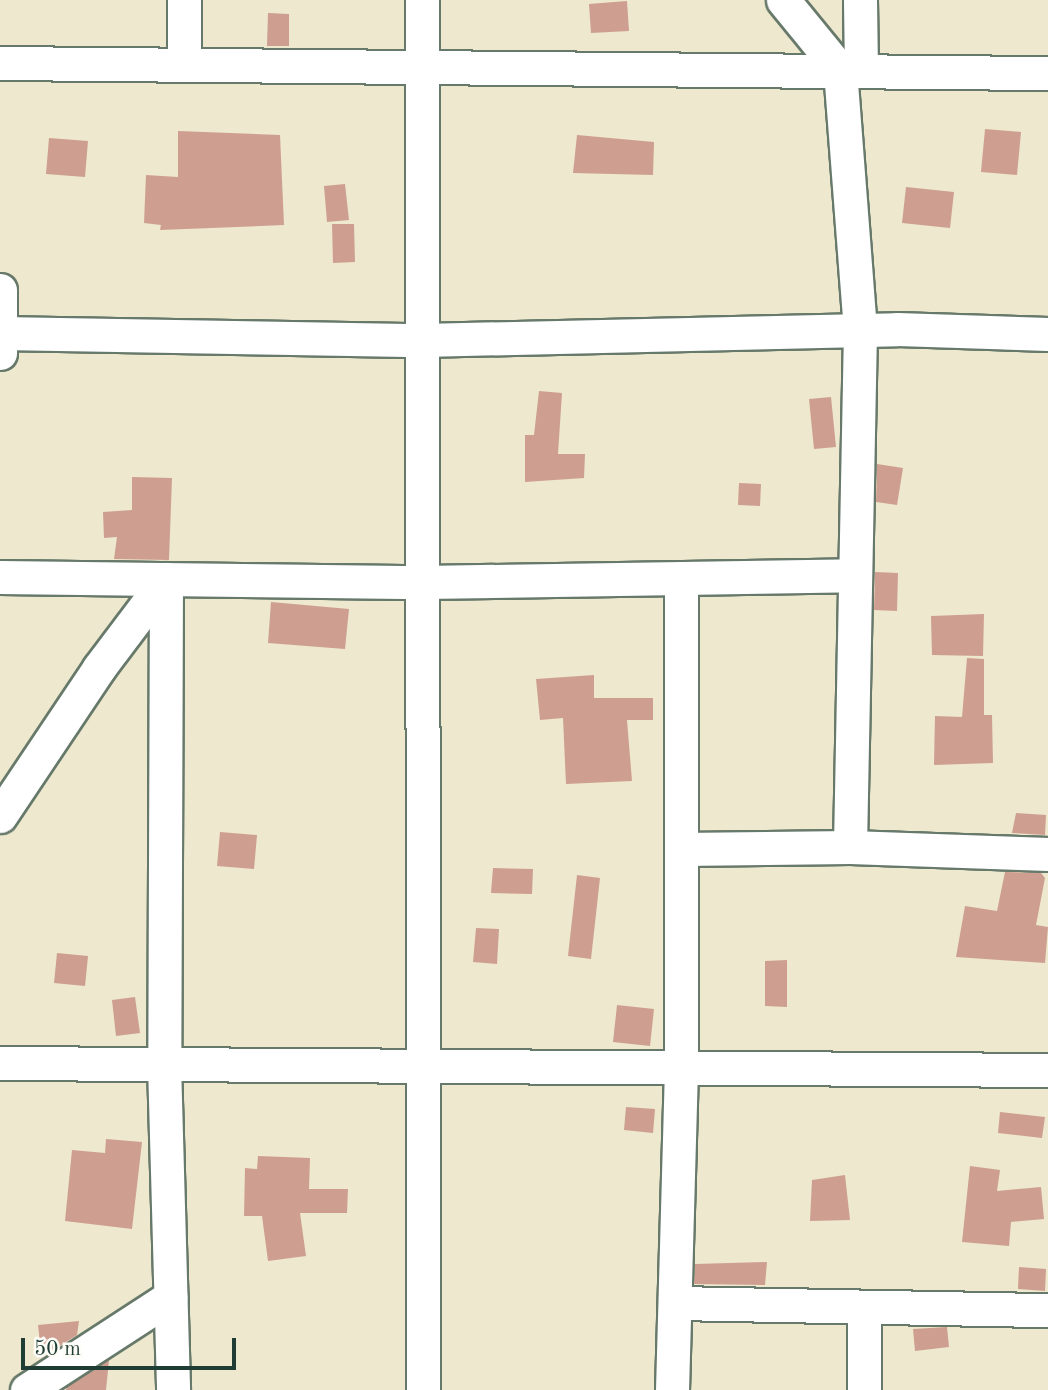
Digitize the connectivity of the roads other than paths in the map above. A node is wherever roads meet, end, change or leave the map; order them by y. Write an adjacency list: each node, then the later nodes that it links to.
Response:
1 (184, 0): 6 (street)
2 (422, 0): 7 (street)
3 (783, 0): 8 (street)
4 (860, 0): 8 (street)
5 (0, 63): 6 (street)
6 (184, 64): 7 (street)
7 (422, 65): 8 (street); 14 (street)
8 (851, 70): 9 (street); 11 (street)
9 (1048, 73)
10 (0, 290): 12 (street)
11 (860, 330): 13 (street); 14 (street); 16 (street)
12 (0, 333): 14 (street); 15 (street)
13 (1048, 334)
14 (422, 340): 20 (street)
15 (0, 353)
16 (855, 575): 18 (street); 22 (street)
17 (0, 577): 19 (street)
18 (681, 578): 20 (street); 23 (street)
19 (166, 579): 20 (street); 21 (street); 26 (street)
20 (423, 582): 27 (street)
21 (0, 816)
22 (850, 847): 23 (street); 24 (street)
23 (681, 849): 28 (street)
24 (1048, 854)
25 (0, 1063): 26 (street)
26 (164, 1064): 27 (street); 30 (street)
27 (423, 1066): 28 (street); 36 (street)
28 (681, 1068): 29 (street); 31 (street)
29 (1048, 1070)
30 (170, 1297): 34 (street); 35 (street)
31 (675, 1303): 32 (street); 37 (street)
32 (864, 1307): 33 (street); 38 (street)
33 (1048, 1310)
34 (27, 1390)
35 (173, 1390)
36 (423, 1390)
37 (672, 1390)
38 (864, 1390)

